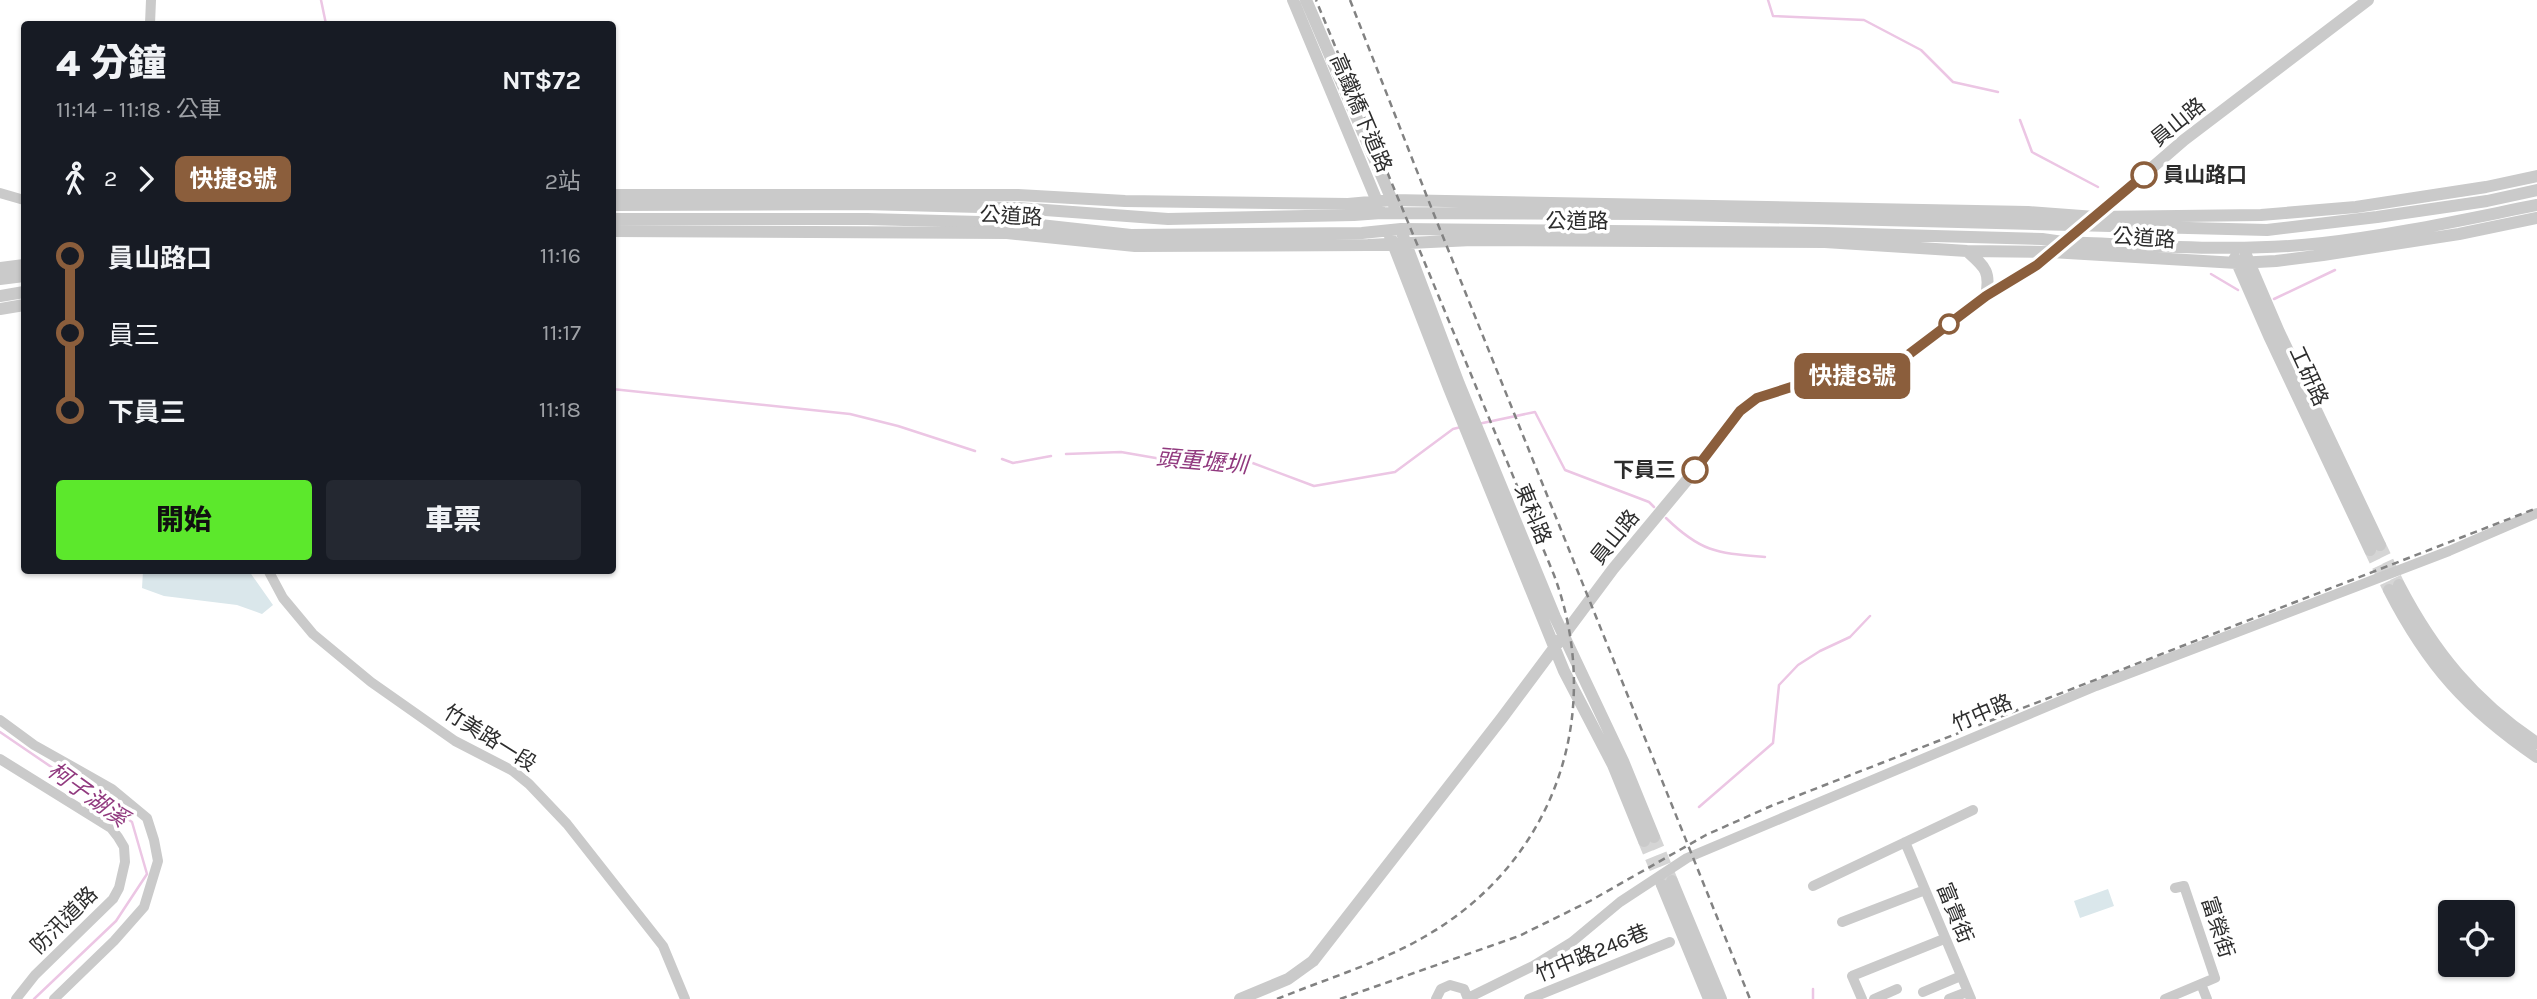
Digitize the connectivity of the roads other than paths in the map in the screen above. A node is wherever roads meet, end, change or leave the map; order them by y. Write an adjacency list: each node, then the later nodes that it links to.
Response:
1 (151, 0): 5 (street)
2 (1293, 0): 11 (street, 高鐵橋下道路)
3 (1306, 0): 12 (street, 高鐵橋下道路)
4 (2368, 0): 20 (street, 員山路)
5 (150, 21)
6 (2537, 176): 13 (street, 公道路)
7 (2537, 190): 21 (street, 公道路)
8 (0, 193): 10 (street)
9 (616, 195): 11 (street, 公道路)
10 (21, 199)
11 (1376, 200): 12 (street, 公道路); 17 (street, 高鐵橋下道路)
12 (1392, 200): 16 (street, 公道路); 18 (street, 東科路)
13 (2375, 204): 19 (street, 公道路); 21 (street)
14 (616, 205): 17 (street, 公道路)
15 (2537, 205): 30 (street, 公道路)
16 (1459, 207): 18 (street, 公道路); 20 (street, 公道路); 24 (street, 公道路)
17 (1381, 212): 18 (street, 公道路); 27 (street, 高鐵橋下道路)
18 (1397, 212): 27 (street, 東科路)
19 (2223, 216): 20 (street, 公道路); 26 (street, 工研路)
20 (2095, 217): 24 (street, 員山路)
21 (2377, 218): 26 (street, 公道路)
22 (2537, 218): 33 (street, 公道路)
23 (616, 219): 27 (street, 公道路)
24 (2083, 227): 26 (street, 公道路); 29 (street, 員山路)
25 (616, 231): 27 (street, 公道路)
26 (2230, 231): 30 (street, 工研路)
27 (1396, 236): 28 (street, 公道路); 43 (street, 東科路)
28 (1825, 237): 29 (street, 公道路); 31 (street, 公道路)
29 (2063, 242): 30 (street, 公道路); 32 (street, 員山路)
30 (2236, 247): 33 (street, 工研路)
31 (1967, 251): 32 (street, 公道路); 40 (street)
32 (2052, 251): 33 (street, 公道路); 40 (street, 員山路)
33 (2243, 262): 45 (street, 工研路)
34 (21, 265): 35 (street)
35 (0, 268)
36 (21, 276): 37 (street)
37 (0, 279)
38 (21, 292): 39 (street)
39 (0, 296)
40 (1986, 296): 47 (street, 員山路)
41 (21, 306): 42 (street)
42 (0, 309)
43 (1477, 442): 47 (street, 東科路); 48 (street, 東科路)
44 (2537, 513): 71 (street, 竹中路)
45 (2375, 547)
46 (270, 574): 68 (street, 竹美路一段)
47 (1563, 635): 48 (street, 員山路); 48 (street, 東科路)
48 (1555, 648): 69 (street, 員山路)
49 (0, 720): 67 (street)
50 (2537, 743): 51 (street)
51 (2537, 757)
52 (0, 759): 66 (street, 防汛道路)
53 (1973, 810): 54 (street)
54 (1905, 842): 55 (street); 57 (street, 富貴街)
55 (1813, 886)
56 (2175, 888): 62 (street, 富榮街)
57 (1925, 890): 58 (street); 59 (street, 富貴街)
58 (1842, 922)
59 (1944, 939): 61 (street, 富貴街); 75 (street)
60 (1670, 942): 72 (street, 竹中路246巷)
61 (1961, 976): 64 (street); 65 (street, 富貴街)
62 (2201, 984): 78 (street, 富榮街); 79 (street)
63 (1897, 989): 76 (street)
64 (1923, 992)
65 (1969, 996): 77 (street)
66 (16, 999)
67 (54, 999)
68 (685, 999)
69 (1240, 999)
70 (1436, 999): 71 (street)
71 (1468, 999)
72 (1529, 999)
73 (1709, 999): 74 (street)
74 (1721, 999)
75 (1861, 999)
76 (1874, 999)
77 (1949, 999)
78 (2165, 999)
79 (2207, 999)

